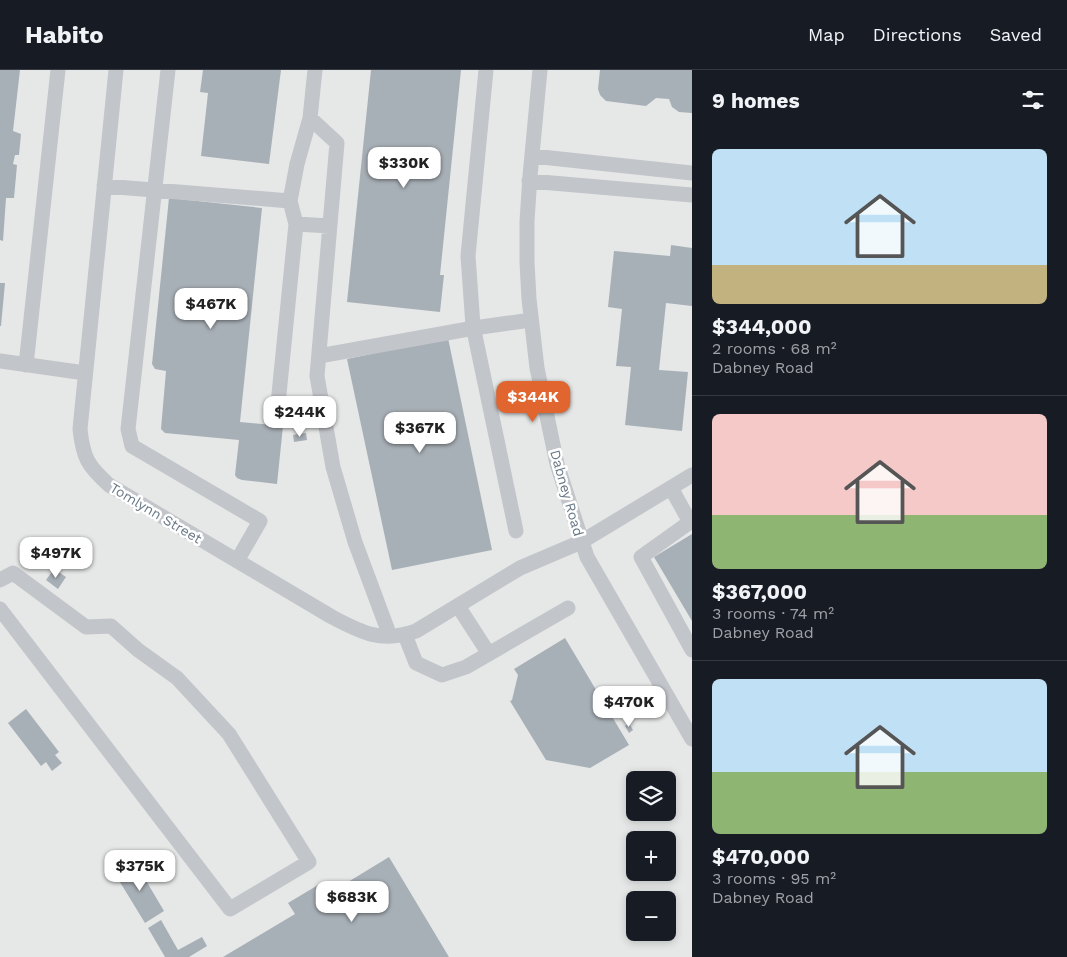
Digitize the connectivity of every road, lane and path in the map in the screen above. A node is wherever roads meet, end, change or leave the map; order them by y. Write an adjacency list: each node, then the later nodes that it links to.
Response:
1 (58, 70): 21 (street)
2 (116, 70): 11 (street, Tomlynn Street)
3 (168, 70): 12 (street)
4 (315, 70): 7 (street)
5 (486, 70): 18 (street)
6 (540, 70): 8 (street, Dabney Road)
7 (310, 118): 14 (street); 16 (street)
8 (532, 156): 9 (street); 10 (street, Dabney Road)
9 (692, 173)
10 (529, 181): 13 (street); 17 (street, Dabney Road)
11 (104, 186): 12 (street); 22 (street, Tomlynn Street)
12 (155, 191): 14 (street); 28 (street)
13 (692, 195)
14 (290, 201): 15 (street)
15 (296, 224): 16 (street); 23 (street)
16 (330, 226): 19 (street)
17 (531, 320): 18 (street); 27 (street, Dabney Road)
18 (474, 328): 19 (street); 26 (street)
19 (319, 356): 23 (street)
20 (0, 361): 21 (street)
21 (26, 365): 22 (street)
22 (85, 373): 28 (street, Tomlynn Street)
23 (323, 410): 33 (street)
24 (692, 475): 25 (street)
25 (671, 488): 27 (street); 34 (street)
26 (516, 531)
27 (581, 542): 30 (street); 36 (street, Dabney Road)
28 (237, 561): 33 (street, Tomlynn Street)
29 (0, 580): 32 (street)
30 (458, 606): 33 (street); 35 (street)
31 (568, 608): 35 (street)
32 (0, 609)
33 (397, 635): 35 (street)
34 (692, 650)
35 (489, 654)
36 (692, 739)

